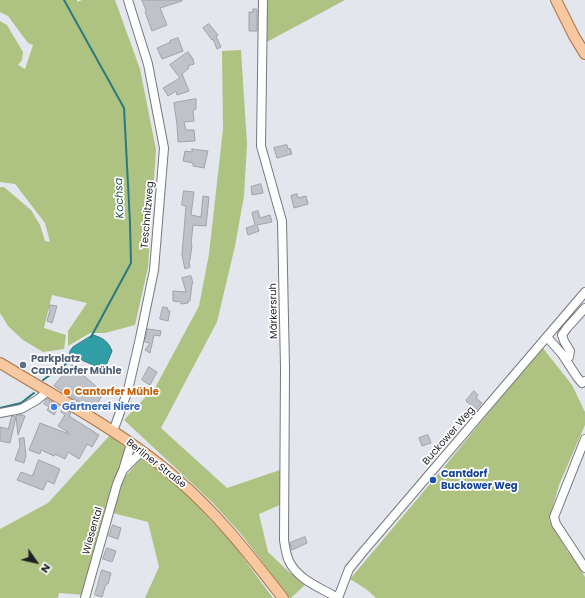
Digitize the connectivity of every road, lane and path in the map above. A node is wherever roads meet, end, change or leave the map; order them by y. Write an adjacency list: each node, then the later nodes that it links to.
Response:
1 (128, 0): 13 (street, Teschnitzweg)
2 (263, 0): 21 (street, Märkersruh)
3 (556, 0): 4 (main road)
4 (585, 54)
5 (585, 292): 7 (street, Buckower Weg)
6 (585, 308): 8 (street)
7 (547, 337): 8 (street); 21 (street, Buckower Weg)
8 (566, 359): 10 (street)
9 (0, 363): 11 (main road, Berliner Straße)
10 (585, 381)
11 (48, 391): 12 (street); 13 (main road, Berliner Straße)
12 (0, 413)
13 (112, 430): 15 (main road, Berliner Straße)
14 (585, 439): 18 (street)
15 (131, 444): 16 (main road, Berliner Straße); 17 (street, Wiesental)
16 (142, 451): 17 (street, Wiesental); 20 (main road, Berliner Straße)
17 (123, 470): 19 (street, Wiesental)
18 (585, 568)
19 (85, 598)
20 (283, 598)
21 (338, 598)

